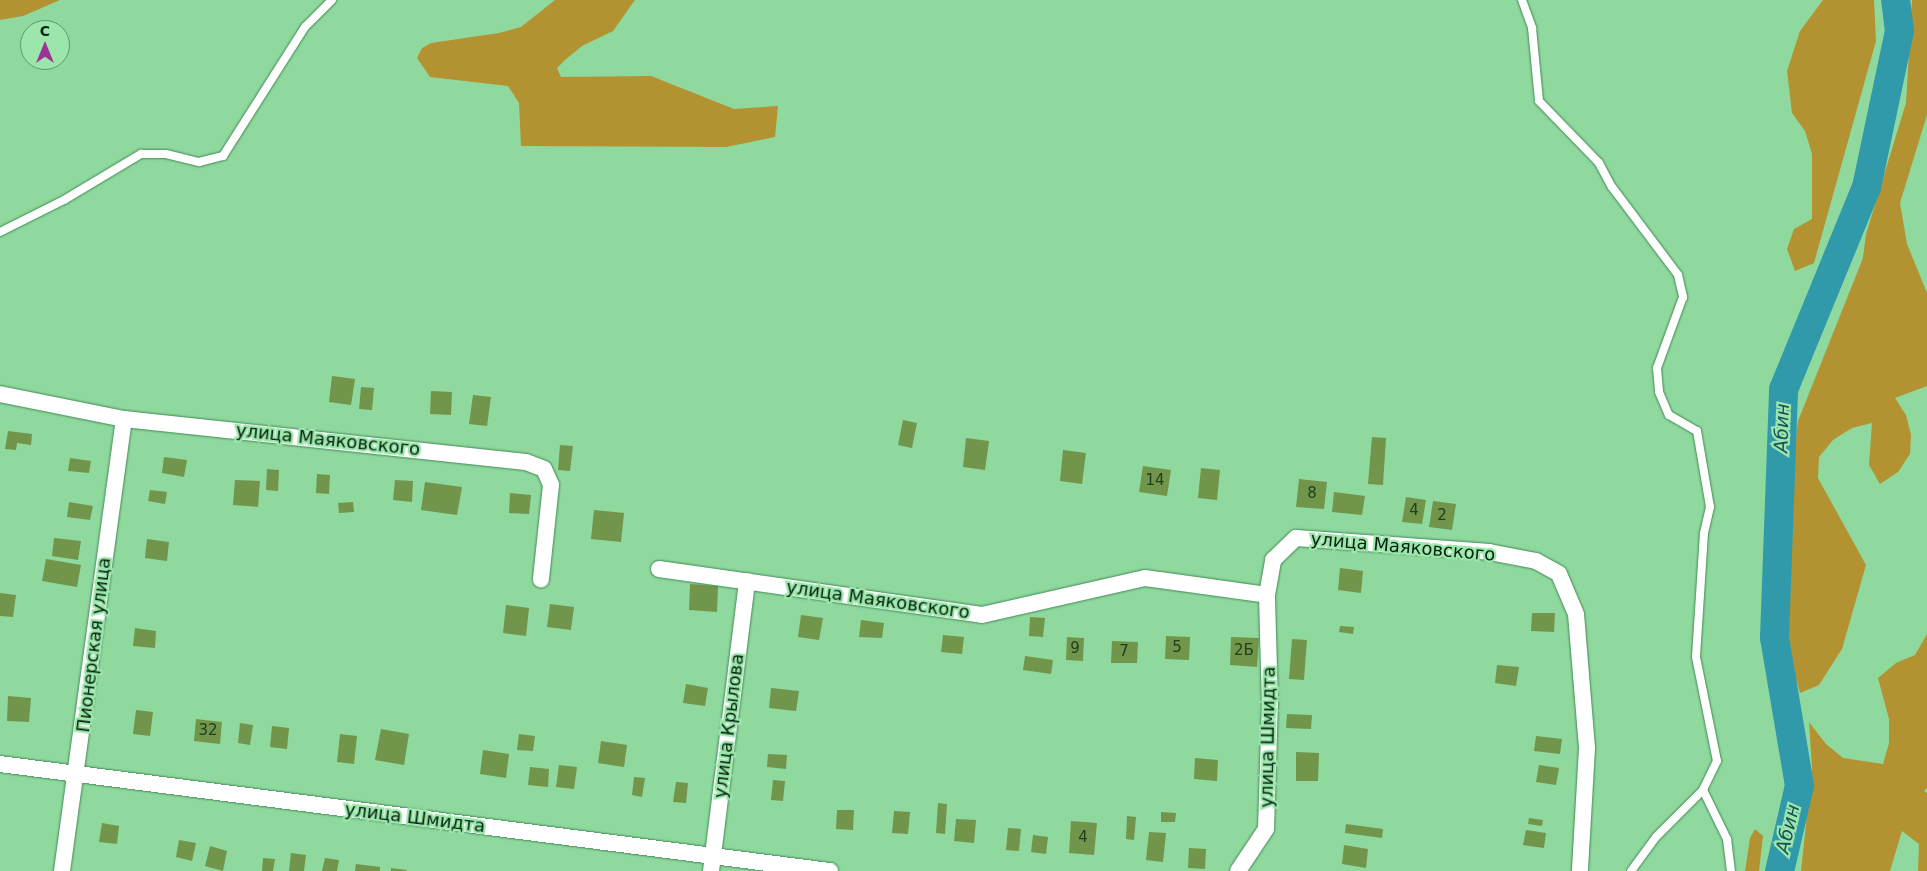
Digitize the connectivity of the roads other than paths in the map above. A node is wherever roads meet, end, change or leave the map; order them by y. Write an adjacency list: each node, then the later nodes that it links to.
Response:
1 (332, 0): 3 (lane)
2 (1522, 0): 12 (lane)
3 (0, 232)
4 (0, 394): 5 (street, улица Маяковского)
5 (124, 419): 7 (street, улица Маяковского); 11 (street, Пионерская улица)
6 (659, 569): 8 (street, улица Маяковского)
7 (541, 579)
8 (747, 581): 9 (street, улица Маяковского); 13 (street, улица Крылова)
9 (1267, 595): 16 (street, улица Шмидта); 17 (street, улица Маяковского)
10 (0, 764): 11 (street, улица Шмидта)
11 (77, 775): 13 (street, улица Шмидта); 14 (street, Пионерская улица)
12 (1703, 790): 18 (lane); 19 (lane)
13 (712, 863): 15 (street, улица Шмидта)
14 (62, 871)
15 (830, 871)
16 (1238, 871)
17 (1580, 871)
18 (1631, 871)
19 (1731, 871)

